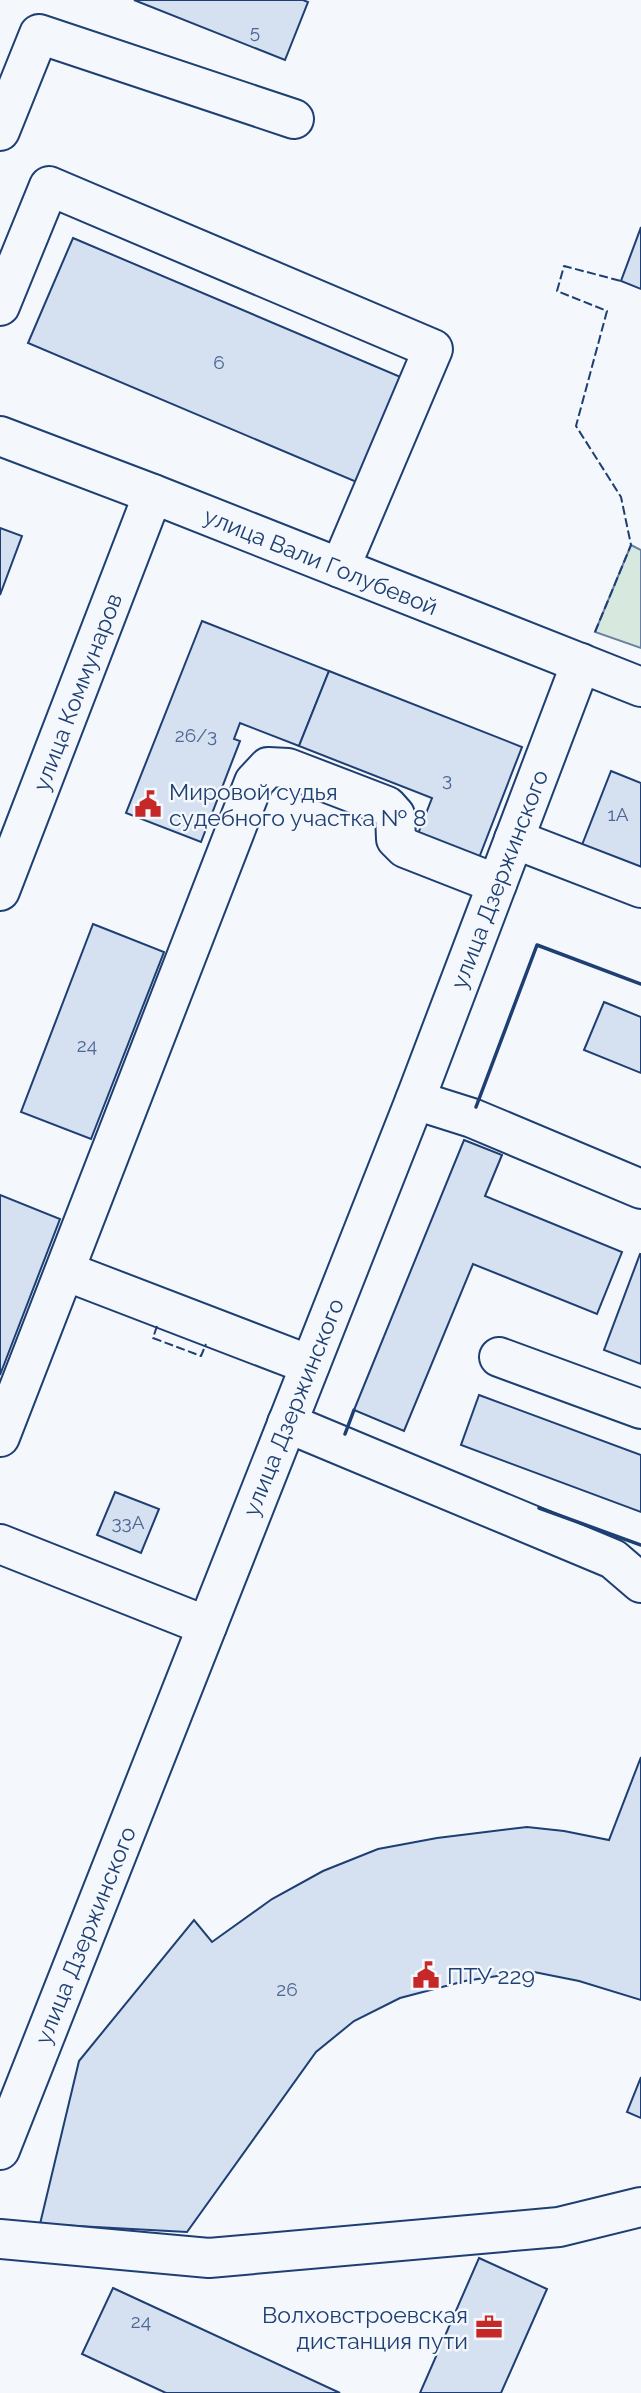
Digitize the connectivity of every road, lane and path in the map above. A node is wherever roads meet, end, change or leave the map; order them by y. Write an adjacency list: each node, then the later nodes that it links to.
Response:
1 (294, 119): 2 (street)
2 (0, 131)
3 (0, 306): 6 (street)
4 (0, 436): 5 (street, улица Вали Голубевой)
5 (153, 494): 6 (street, улица Вали Голубевой); 10 (street, улица Коммунаров)
6 (340, 568): 7 (street, улица Вали Голубевой)
7 (581, 663): 8 (street, улица Вали Голубевой); 9 (street, улица Дзержинского)
8 (641, 687)
9 (514, 839): 11 (street, улица Дзержинского); 12 (street)
10 (7, 853): 13 (street, улица Коммунаров)
11 (496, 884): 14 (street, улица Дзержинского); 16 (street)
12 (641, 888)
13 (0, 891)
14 (415, 1100): 15 (street); 18 (street, улица Дзержинского)
15 (641, 1189)
16 (65, 1271): 18 (street); 21 (street)
17 (499, 1357): 19 (street)
18 (310, 1365): 20 (street, улица Дзержинского)
19 (641, 1409)
20 (287, 1423): 23 (street); 24 (street, улица Дзержинского)
21 (0, 1437)
22 (0, 1544): 24 (street)
23 (641, 1583)
24 (207, 1626): 25 (street, улица Дзержинского)
25 (0, 2150)
26 (641, 2207): 27 (street)
27 (0, 2239)

